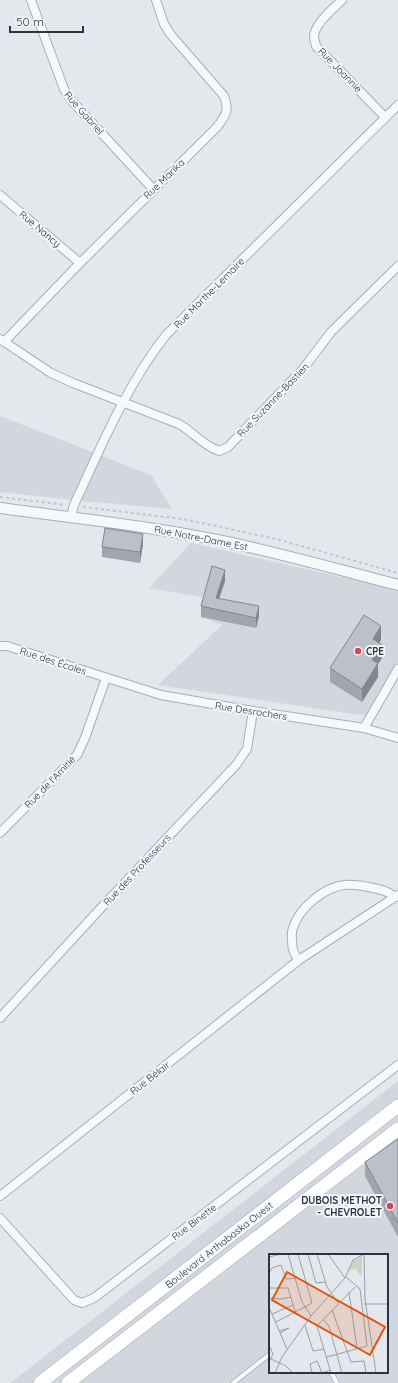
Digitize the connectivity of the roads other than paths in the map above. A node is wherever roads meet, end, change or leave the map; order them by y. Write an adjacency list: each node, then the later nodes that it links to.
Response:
1 (31, 0): 6 (street, Rue Gabriel)
2 (156, 0): 6 (street, Rue Marika)
3 (342, 0): 5 (street, Rue Joannie)
4 (398, 105): 5 (street, Rue Marthe-Lemaire)
5 (385, 117): 11 (street, Rue Marthe-Lemaire)
6 (153, 189): 8 (street, Rue Marika)
7 (0, 195): 8 (street, Rue Nancy)
8 (80, 263): 10 (street, Rue Marika)
9 (398, 266): 11 (street, Rue Suzanne-Bastien)
10 (2, 341): 11 (street, Rue Suzanne-Bastien)
11 (122, 403): 13 (street, Rue Marthe-Lemaire)
12 (0, 508): 13 (street, Rue Notre-Dame Est)
13 (70, 517): 14 (street, Rue Notre-Dame Est)
14 (398, 585)
15 (0, 646): 17 (street, Rue des Écoles)
16 (398, 669): 19 (street)
17 (106, 678): 18 (street, Rue Desrochers); 21 (street, Rue de l'Amitié)
18 (253, 711): 19 (street, Rue Desrochers); 24 (street, Rue des Professeurs)
19 (364, 728): 20 (street, Rue Desrochers)
20 (398, 738)
21 (0, 833)
22 (396, 896): 23 (street, Rue Bélair); 23 (street, Rue Bélair)
23 (299, 960): 28 (street, Rue Bélair)
24 (0, 1018)
25 (398, 1065): 29 (street, Rue Binette)
26 (398, 1106): 32 (main road, Boulevard Arthabaska Ouest)
27 (398, 1128): 33 (main road, Boulevard Arthabaska Ouest)
28 (0, 1196)
29 (0, 1218)
30 (269, 1355): 34 (lane)
31 (332, 1373): 35 (lane)
32 (40, 1383)
33 (68, 1383)
34 (233, 1383)
35 (337, 1383)

